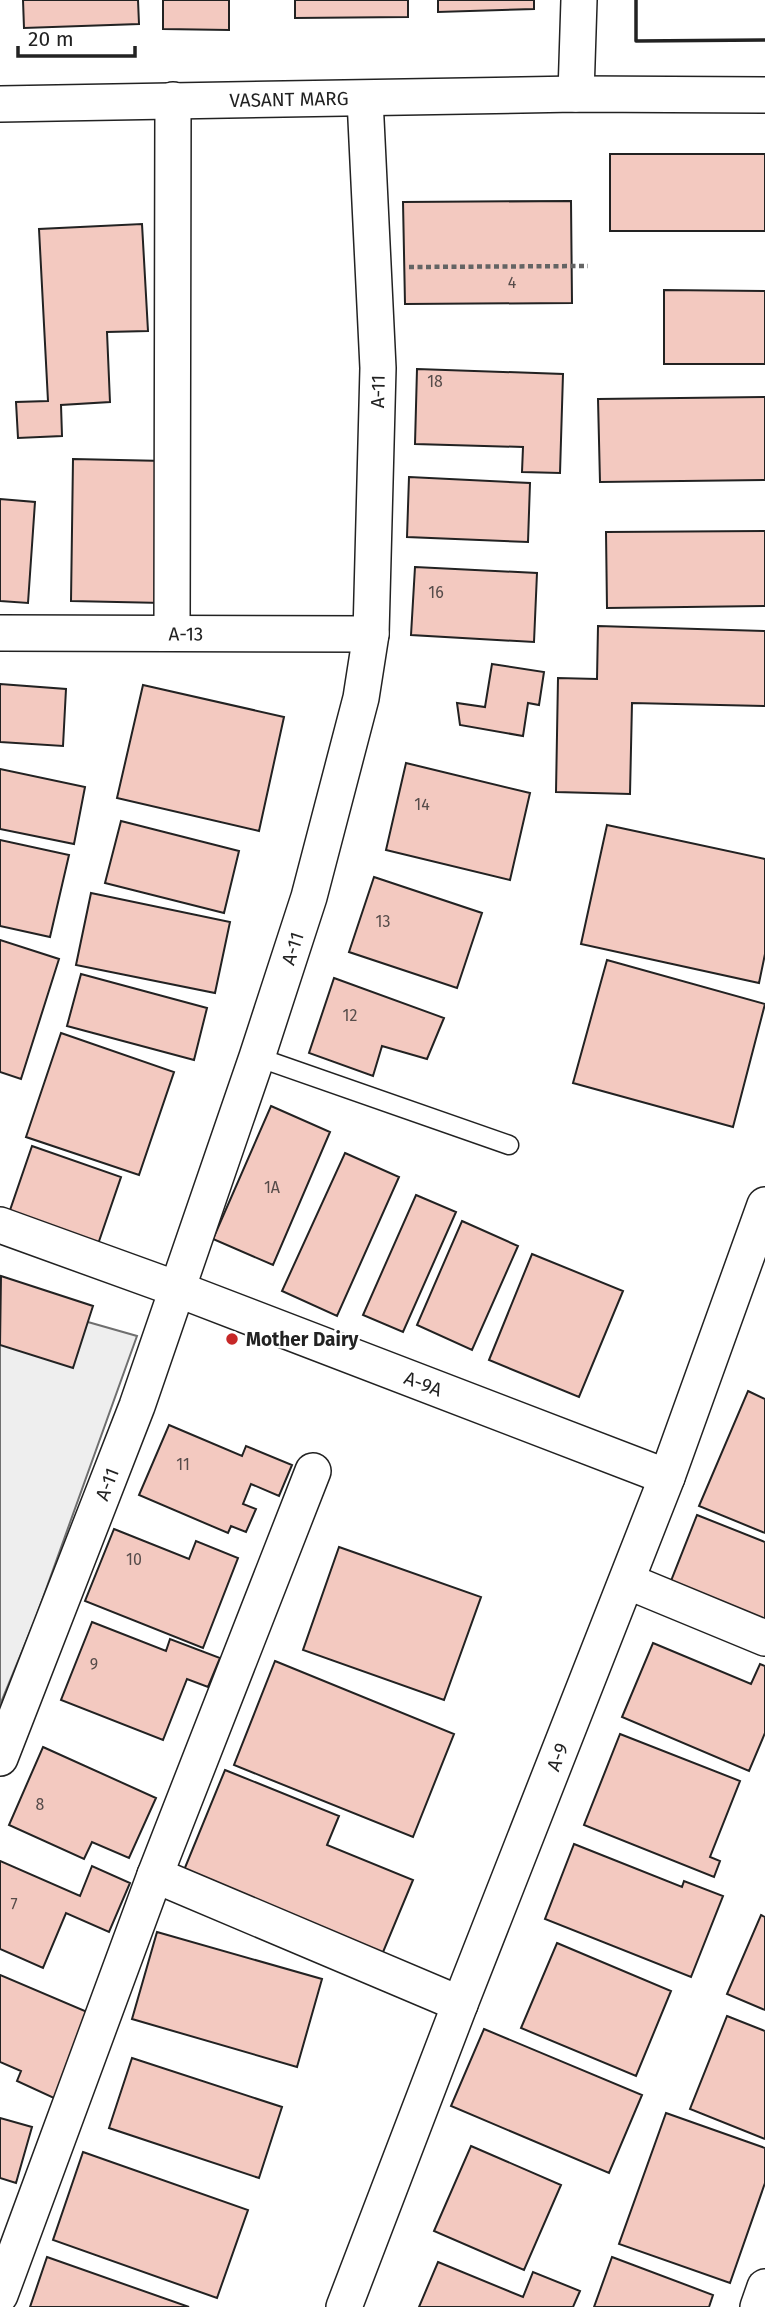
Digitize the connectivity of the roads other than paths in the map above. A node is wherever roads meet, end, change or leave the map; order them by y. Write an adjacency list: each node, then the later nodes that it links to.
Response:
1 (579, 0): 2 (street)
2 (576, 94): 3 (street, VASANT MARG); 4 (street, VASANT MARG)
3 (765, 95)
4 (365, 99): 5 (street, VASANT MARG); 9 (street, A-11)
5 (173, 100): 6 (street, VASANT MARG); 8 (street)
6 (0, 104)
7 (0, 633): 8 (street, A-13)
8 (172, 633): 9 (street, A-13)
9 (371, 634): 10 (street, A-11)
10 (257, 1057): 11 (lane); 14 (street, A-11)
11 (509, 1145)
12 (765, 1205): 16 (street, A-9)
13 (0, 1225): 14 (street, A-9A)
14 (177, 1289): 16 (street, A-9A); 19 (street, A-11)
15 (313, 1471): 20 (street)
16 (667, 1477): 17 (street, A-9)
17 (627, 1581): 18 (street); 21 (street, A-9)
18 (765, 1638)
19 (0, 1758)
20 (155, 1875): 21 (street); 23 (street)
21 (460, 2004): 24 (street, A-9)
22 (765, 2287): 25 (street)
23 (0, 2295)
24 (344, 2307)
25 (758, 2307)

